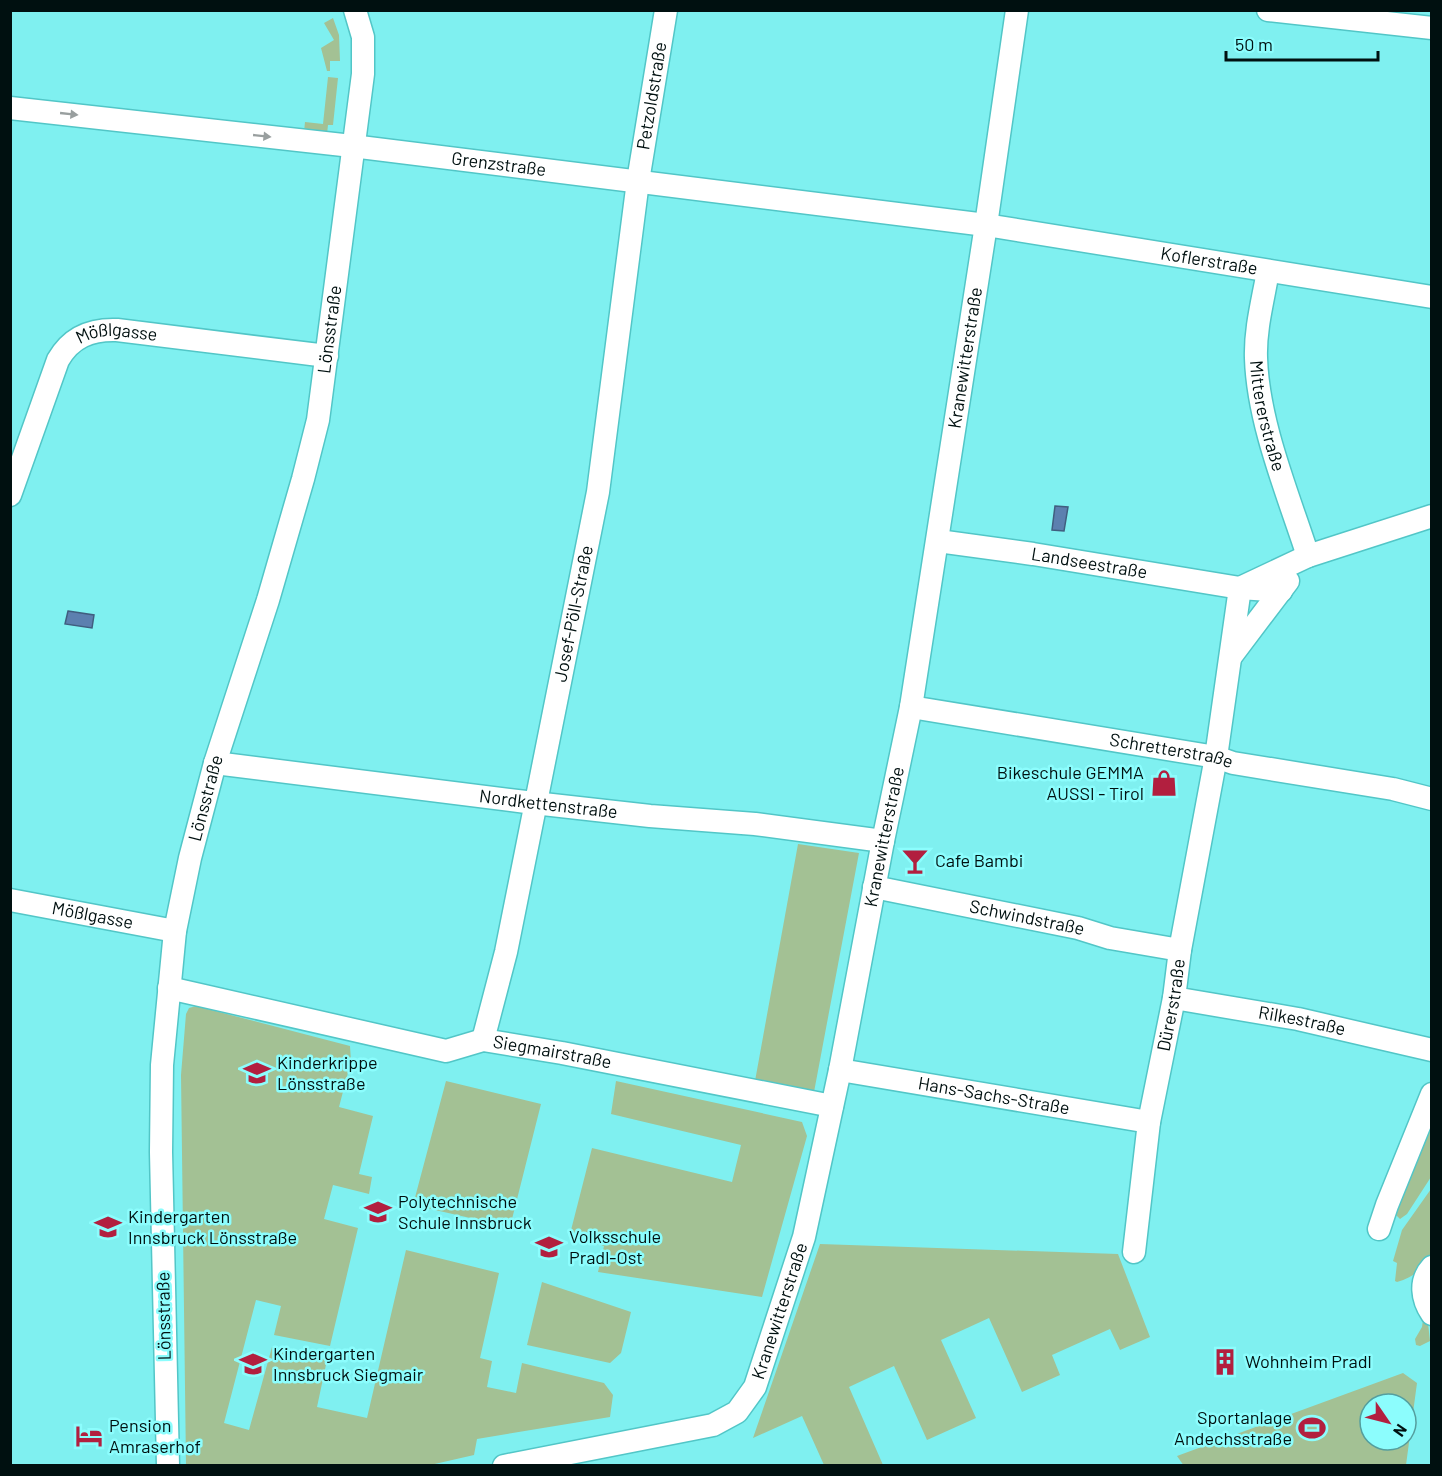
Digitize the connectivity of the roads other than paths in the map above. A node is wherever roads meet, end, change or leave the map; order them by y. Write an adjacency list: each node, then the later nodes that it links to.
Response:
1 (355, 10): 7 (street, Lönsstraße)
2 (666, 10): 8 (street, Petzoldstraße)
3 (1017, 10): 9 (street, Kranewitterstraße)
4 (1268, 10): 5 (street)
5 (1431, 28)
6 (10, 108): 7 (street, Grenzstraße, one-way to 7)
7 (352, 146): 8 (street, Grenzstraße); 12 (street, Lönsstraße)
8 (638, 181): 9 (street, Grenzstraße); 24 (street, Josef-Pöll-Straße)
9 (986, 225): 10 (street, Koflerstraße); 15 (street, Kranewitterstraße)
10 (1268, 272): 11 (street, Koflerstraße); 16 (street, Mittererstraße)
11 (1431, 297)
12 (327, 356): 13 (street, Mößlgasse); 22 (street, Lönsstraße)
13 (10, 495)
14 (1431, 516): 16 (street)
15 (938, 541): 17 (street, Landseestraße); 20 (street, Kranewitterstraße)
16 (1308, 556): 17 (street); 18 (street)
17 (1240, 588): 18 (street, Landseestraße); 19 (street)
18 (1281, 591): 19 (street)
19 (1230, 657): 21 (street)
20 (911, 707): 21 (street, Schretterstraße); 25 (street, Kranewitterstraße)
21 (1216, 757): 23 (street, Schretterstraße); 29 (street, Dürerstraße)
22 (215, 763): 24 (street, Nordkettenstraße); 28 (street, Lönsstraße)
23 (1431, 799)
24 (534, 803): 25 (street, Nordkettenstraße); 32 (street, Josef-Pöll-Straße)
25 (883, 841): 26 (street, Kranewitterstraße)
26 (874, 887): 29 (street, Schwindstraße); 34 (street, Kranewitterstraße)
27 (10, 900): 28 (street, Mößlgasse)
28 (175, 931): 30 (street, Lönsstraße)
29 (1180, 950): 31 (street, Dürerstraße)
30 (169, 988): 32 (street, Siegmairstraße); 42 (street, Lönsstraße)
31 (1174, 998): 33 (street, Rilkestraße); 37 (street, Dürerstraße)
32 (483, 1040): 36 (street, Siegmairstraße)
33 (1431, 1050)
34 (840, 1070): 36 (street, Kranewitterstraße); 37 (street, Hans-Sachs-Straße)
35 (1431, 1094): 38 (street)
36 (832, 1106): 43 (street, Kranewitterstraße)
37 (1149, 1122): 39 (street, Dürerstraße)
38 (1379, 1229)
39 (1134, 1252)
40 (1431, 1267): 41 (street)
41 (1431, 1314)
42 (168, 1466)
43 (504, 1466)

